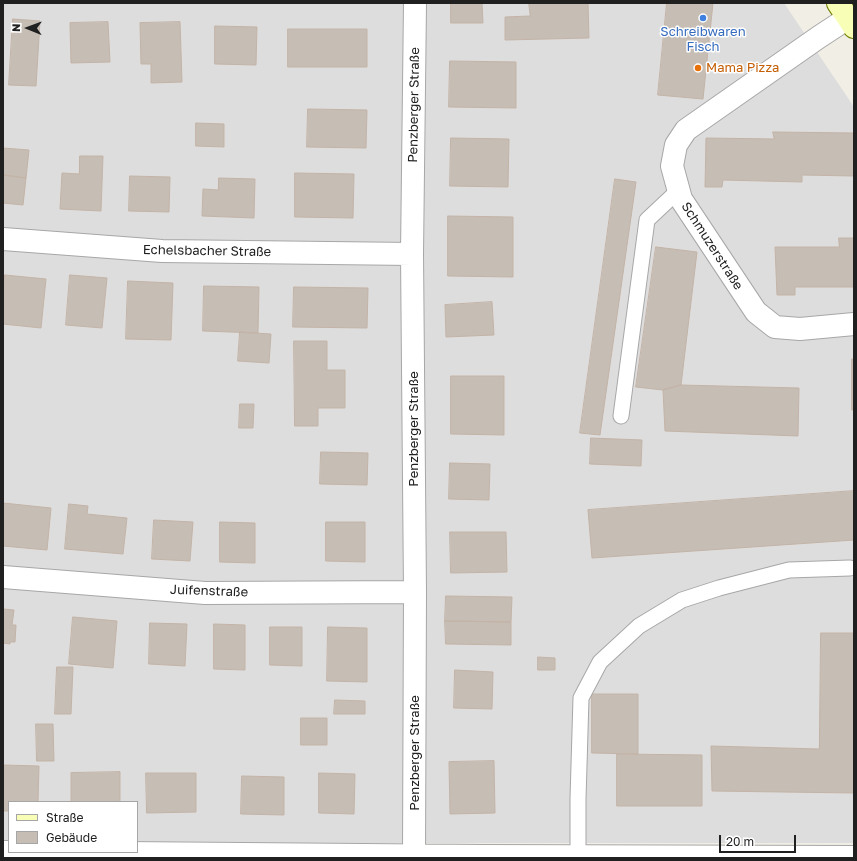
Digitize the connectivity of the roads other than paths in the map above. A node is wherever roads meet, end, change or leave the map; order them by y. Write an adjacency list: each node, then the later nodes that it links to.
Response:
1 (416, 3): 5 (street, Penzberger Straße)
2 (847, 16): 3 (street, Schmuzerstraße)
3 (679, 190): 6 (street, Schmuzerstraße); 7 (lane)
4 (3, 239): 5 (street, Echelsbacher Straße)
5 (412, 254): 10 (street, Penzberger Straße)
6 (854, 324)
7 (621, 416)
8 (850, 568): 14 (lane)
9 (3, 577): 10 (street, Juifenstraße)
10 (415, 592): 12 (street, Penzberger Straße)
11 (38, 853): 13 (street)
12 (414, 855): 13 (street); 14 (street)
13 (143, 856)
14 (578, 856): 15 (street)
15 (854, 857)

